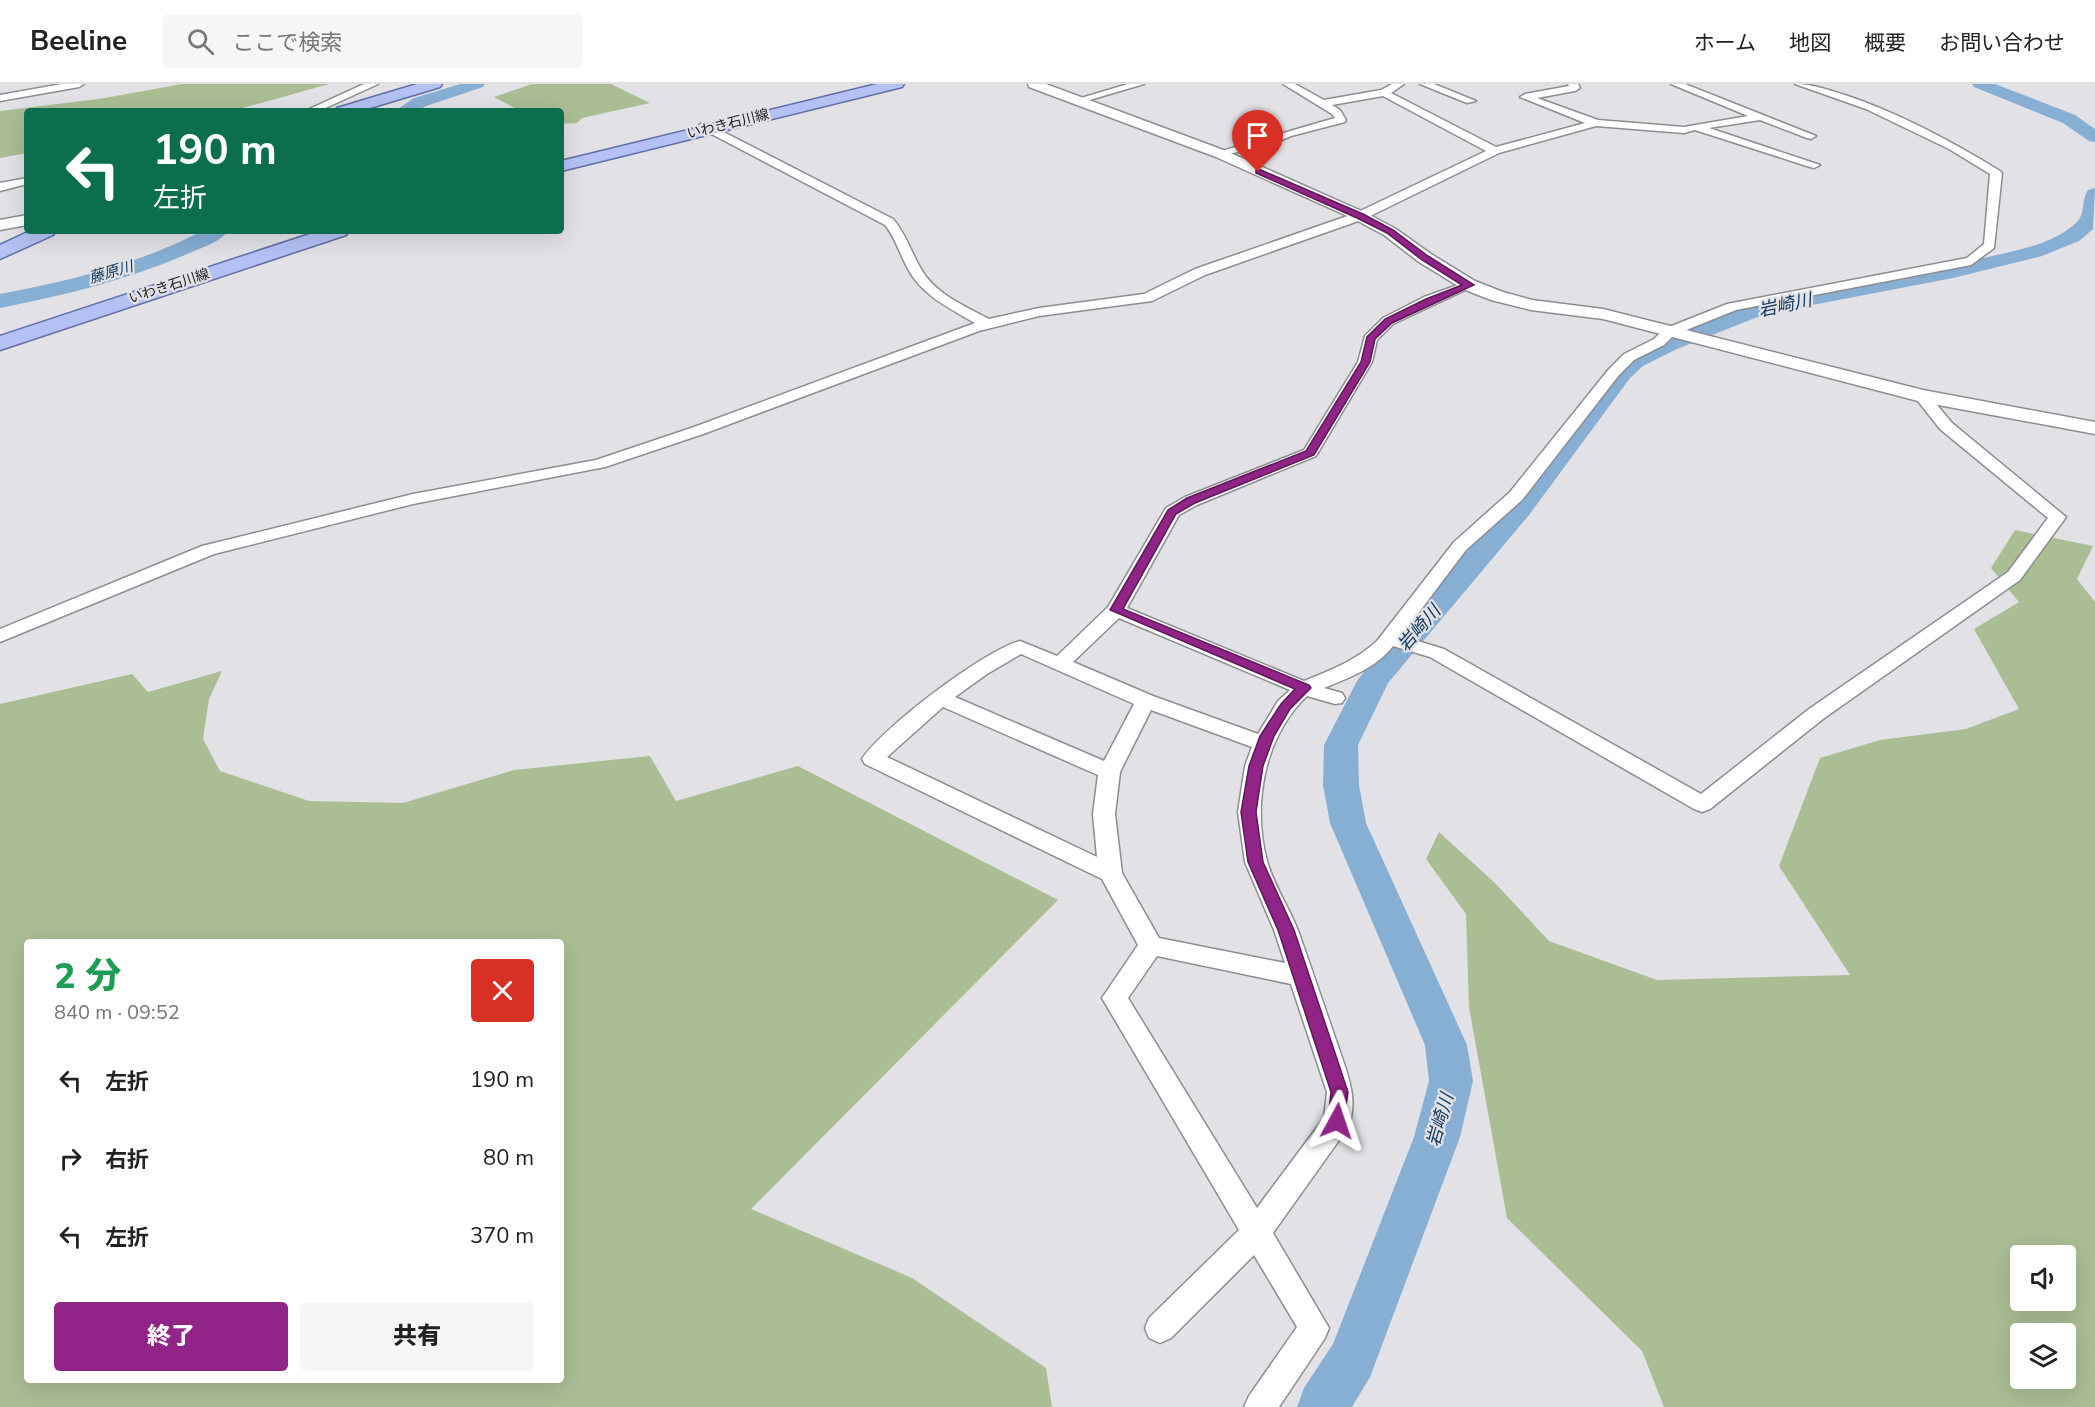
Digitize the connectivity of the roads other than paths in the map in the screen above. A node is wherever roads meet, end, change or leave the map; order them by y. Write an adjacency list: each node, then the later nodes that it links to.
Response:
1 (79, 84): 15 (street)
2 (373, 84): 20 (street)
3 (434, 84): 16 (main road)
4 (874, 84): 25 (main road, いわき石川線)
5 (896, 84): 25 (main road, いわき石川線)
6 (1034, 84): 17 (street)
7 (1139, 84): 17 (street)
8 (1288, 84): 19 (street)
9 (1399, 84): 14 (street)
10 (1425, 84): 18 (street)
11 (1573, 84): 24 (street)
12 (1676, 84): 23 (street)
13 (1800, 84): 44 (street)
14 (1384, 93): 19 (street); 28 (street)
15 (0, 98)
16 (384, 99): 21 (main road); 22 (street)
17 (1076, 101): 29 (street)
18 (1471, 101)
19 (1322, 103): 29 (street)
20 (317, 108)
21 (353, 108)
22 (370, 108)
23 (1761, 117): 26 (street); 27 (street)
24 (1596, 123): 26 (street); 28 (street)
25 (707, 127): 30 (main road, いわき石川線); 31 (main road, いわき石川線); 43 (street)
26 (1695, 128): 32 (street)
27 (1811, 136)
28 (1495, 151): 35 (street)
29 (1221, 154): 35 (street)
30 (564, 160)
31 (564, 165)
32 (1814, 165)
33 (24, 182): 34 (street)
34 (0, 187)
35 (1360, 216): 42 (street); 43 (street)
36 (24, 221): 37 (street)
37 (0, 225)
38 (40, 234): 41 (main road)
39 (312, 234): 45 (main road, いわき石川線)
40 (330, 234): 46 (main road, いわき石川線)
41 (0, 253)
42 (1469, 285): 44 (street); 49 (street)
43 (987, 324): 50 (street)
44 (1673, 333): 47 (street); 51 (street)
45 (0, 336)
46 (0, 343)
47 (1922, 396): 48 (street); 51 (street)
48 (2095, 428)
49 (1116, 610): 52 (street); 53 (street)
50 (0, 636)
51 (1389, 638): 53 (street)
52 (1059, 664): 54 (street); 56 (street)
53 (1304, 688): 55 (street); 57 (street)
54 (941, 698): 58 (street); 59 (street)
55 (1335, 698)
56 (1146, 701): 57 (street); 58 (street)
57 (1264, 744): 61 (street)
58 (1109, 772): 59 (street)
59 (1110, 873): 60 (street)
60 (1151, 946): 61 (street); 62 (street)
61 (1301, 976): 62 (street)
62 (1257, 1232): 63 (street); 64 (street)
63 (1160, 1328)
64 (1260, 1407)

